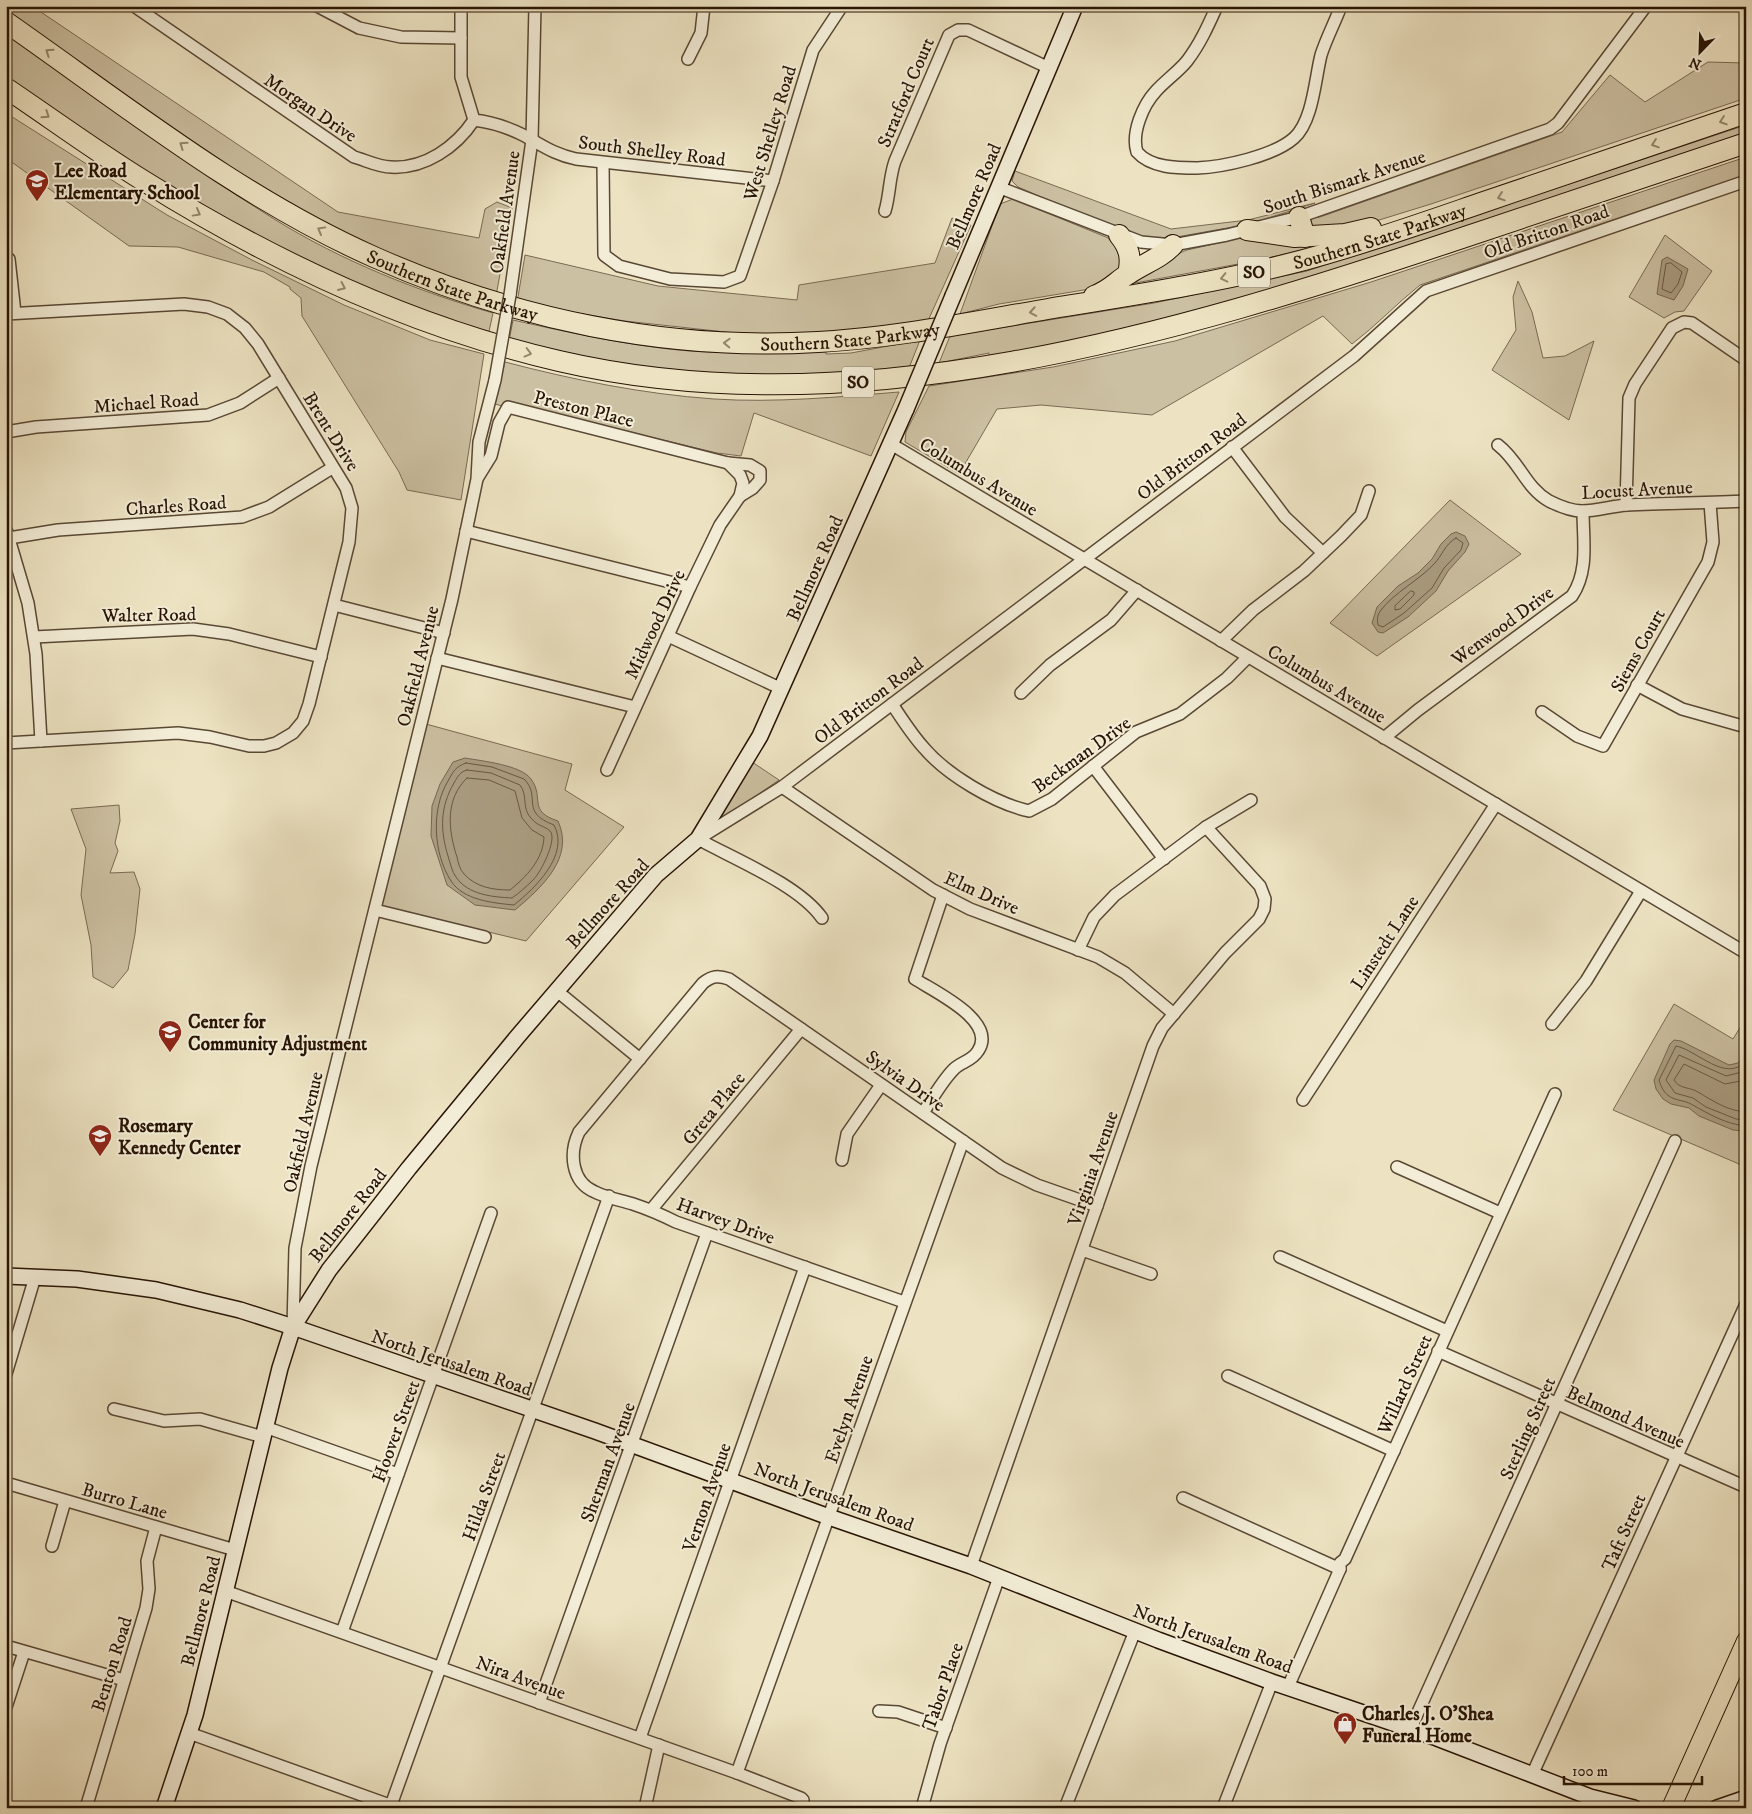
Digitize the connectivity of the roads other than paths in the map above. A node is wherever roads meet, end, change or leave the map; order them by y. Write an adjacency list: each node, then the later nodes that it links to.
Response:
1 (134, 6): 17 (street, Morgan Drive)
2 (317, 6): 12 (street)
3 (461, 6): 12 (street)
4 (535, 6): 18 (street, Oakfield Avenue)
5 (704, 6): 13 (street)
6 (842, 6): 21 (street, West Shelley Road)
7 (1075, 6): 14 (main road, Bellmore Road)
8 (1217, 6): 9 (street)
9 (1341, 6)
10 (1646, 6): 25 (street, South Bismark Avenue)
11 (6, 22): 33 (highway, Southern State Parkway / SO, one-way to 11)
12 (461, 38): 17 (street)
13 (688, 59)
14 (1048, 68): 23 (main road, Bellmore Road); 24 (street, Stratford Court)
15 (6, 88): 19 (highway, Southern State Parkway / SO, one-way to 19)
16 (1746, 113): 26 (highway, Southern State Parkway / SO, one-way to 26)
17 (474, 120): 18 (street, South Shelley Road)
18 (532, 140): 20 (street, South Shelley Road); 43 (street, Oakfield Avenue, bridge)
19 (1746, 143)
20 (603, 163): 21 (street, South Shelley Road); 21 (street, West Shelley Road)
21 (773, 181)
22 (1746, 181): 40 (street, Old Britton Road)
23 (998, 187): 28 (street, South Bismark Avenue); 38 (main road, Bellmore Road, bridge)
24 (885, 211)
25 (1299, 217): 27 (street, South Bismark Avenue); 29 (highway)
26 (1440, 217): 29 (highway); 33 (highway, Southern State Parkway / SO, one-way to 33)
27 (1247, 230): 29 (highway); 30 (street, South Bismark Avenue)
28 (1119, 235): 30 (street, South Bismark Avenue); 32 (highway)
29 (1305, 237)
30 (1173, 245): 32 (highway)
31 (10, 259): 34 (street)
32 (1128, 274): 33 (highway)
33 (1064, 307)
34 (10, 313): 36 (street, Brent Drive)
35 (1746, 360): 48 (street)
36 (278, 378): 37 (street, Michael Road); 42 (street, Brent Drive)
37 (6, 432)
38 (891, 444): 53 (street, Columbus Avenue); 65 (main road, Bellmore Road)
39 (1498, 445): 49 (street, Locust Avenue)
40 (1232, 447): 52 (street); 53 (street, Old Britton Road)
41 (728, 463): 43 (street, Preston Place); 45 (street); 45 (street, Midwood Drive)
42 (332, 468): 51 (street, Charles Road); 56 (street, Brent Drive)
43 (477, 479): 50 (street, Oakfield Avenue)
44 (1369, 491): 52 (street)
45 (740, 496): 54 (street, Midwood Drive)
46 (1746, 501): 47 (street, Locust Avenue)
47 (1710, 503): 48 (street, Locust Avenue); 64 (street, Siems Court)
48 (1626, 505): 49 (street, Locust Avenue)
49 (1583, 511): 71 (street, Wenwood Drive)
50 (466, 531): 54 (street); 57 (street, Oakfield Avenue)
51 (7, 535): 59 (street)
52 (1323, 553): 60 (street)
53 (1083, 558): 55 (street, Columbus Avenue); 67 (street, Old Britton Road)
54 (690, 587): 58 (street, Midwood Drive)
55 (1137, 590): 60 (street, Columbus Avenue); 66 (street)
56 (334, 606): 57 (street); 62 (street, Brent Drive)
57 (444, 633): 63 (street, Oakfield Avenue)
58 (668, 636): 65 (street); 68 (street, Midwood Drive)
59 (34, 637): 62 (street, Walter Road); 72 (street)
60 (1221, 641): 61 (street, Columbus Avenue)
61 (1248, 656): 71 (street, Columbus Avenue); 74 (street, Beckman Drive)
62 (321, 657): 72 (street, Brent Drive)
63 (438, 658): 68 (street); 84 (street, Oakfield Avenue)
64 (1637, 685): 69 (street, Siems Court); 70 (street)
65 (782, 689): 80 (main road, Bellmore Road)
66 (1021, 693)
67 (892, 704): 74 (street, Beckman Drive); 76 (street, Old Britton Road)
68 (635, 707): 75 (street, Midwood Drive)
69 (1542, 712)
70 (1746, 727)
71 (1384, 738): 78 (street, Columbus Avenue)
72 (41, 741): 73 (street, Brent Drive)
73 (6, 743)
74 (1093, 766): 81 (street)
75 (607, 770)
76 (782, 787): 80 (street, Old Britton Road); 83 (street, Elm Drive)
77 (1251, 800): 79 (street)
78 (1496, 804): 82 (street, Columbus Avenue); 96 (street, Linstedt Lane)
79 (1206, 827): 81 (street); 90 (street, Virginia Avenue)
80 (698, 839): 85 (street); 89 (main road, Bellmore Road)
81 (1164, 859): 87 (street)
82 (1641, 891): 88 (street, Columbus Avenue); 91 (street)
83 (943, 895): 87 (street, Elm Drive); 97 (street)
84 (375, 910): 86 (street); 116 (street, Oakfield Avenue)
85 (822, 918)
86 (485, 937)
87 (1078, 950): 90 (street, Elm Drive)
88 (1746, 953)
89 (556, 991): 93 (street); 116 (main road, Bellmore Road)
90 (1174, 1014): 103 (street, Virginia Avenue)
91 (1552, 1024)
92 (801, 1029): 93 (street, Sylvia Drive); 94 (street, Sylvia Drive); 104 (street, Greta Place)
93 (640, 1059): 102 (street, Harvey Drive)
94 (881, 1085): 97 (street, Sylvia Drive); 100 (street)
95 (1555, 1094): 106 (street, Willard Street)
96 (1303, 1100)
97 (923, 1113): 98 (street, Sylvia Drive)
98 (963, 1141): 103 (street, Sylvia Drive); 114 (street, Evelyn Avenue)
99 (1676, 1141): 122 (street, Sterling Street)
100 (842, 1160)
101 (1397, 1167): 106 (street)
102 (609, 1196): 104 (street, Harvey Drive); 124 (street, Hilda Street)
103 (1097, 1206): 108 (street, Virginia Avenue)
104 (651, 1210): 107 (street, Harvey Drive)
105 (491, 1213): 121 (street, Hoover Street)
106 (1500, 1213): 117 (street, Willard Street)
107 (707, 1233): 110 (street, Harvey Drive); 126 (street, Sherman Avenue)
108 (1082, 1250): 111 (street); 139 (street, Virginia Avenue)
109 (1280, 1257): 117 (street)
110 (806, 1267): 114 (street, Harvey Drive); 130 (street, Vernon Avenue)
111 (1150, 1274)
112 (6, 1276): 113 (main road, North Jerusalem Road)
113 (35, 1277): 116 (main road, North Jerusalem Road); 119 (street)
114 (904, 1302): 135 (street, Evelyn Avenue)
115 (1746, 1304): 128 (street, Taft Street)
116 (293, 1327): 121 (main road, North Jerusalem Road); 125 (main road, Bellmore Road)
117 (1447, 1331): 118 (street, Willard Street)
118 (1438, 1350): 122 (street, Belmond Avenue); 127 (street, Willard Street)
119 (6, 1374)
120 (1228, 1376): 127 (street)
121 (433, 1377): 124 (main road, North Jerusalem Road); 129 (street, Hoover Street)
122 (1557, 1404): 128 (street, Belmond Avenue); 156 (street, Sterling Street)
123 (114, 1409): 125 (street)
124 (532, 1411): 126 (main road, North Jerusalem Road); 148 (street, Hilda Street)
125 (264, 1432): 129 (street); 138 (main road, Bellmore Road)
126 (632, 1444): 130 (main road, North Jerusalem Road); 152 (street, Sherman Avenue)
127 (1394, 1451): 140 (street, Willard Street)
128 (1676, 1457): 132 (street, Belmond Avenue); 161 (street, Taft Street)
129 (398, 1474): 144 (street, Hoover Street)
130 (730, 1481): 135 (main road, North Jerusalem Road); 158 (street, Vernon Avenue)
131 (6, 1483): 134 (street, Burro Lane)
132 (1746, 1487)
133 (1184, 1498): 140 (street)
134 (65, 1501): 136 (street, Burro Lane); 137 (street)
135 (829, 1517): 139 (main road, North Jerusalem Road); 160 (street, Evelyn Avenue)
136 (156, 1528): 138 (street, Burro Lane); 149 (street, Benton Road)
137 (52, 1546)
138 (235, 1550): 142 (main road, Bellmore Road)
139 (971, 1566): 141 (main road, North Jerusalem Road)
140 (1340, 1569): 151 (street, Willard Street)
141 (999, 1578): 143 (main road, North Jerusalem Road); 155 (street, Tabor Place)
142 (225, 1591): 144 (street, Nira Avenue); 157 (main road, Bellmore Road)
143 (1135, 1631): 150 (main road, North Jerusalem Road); 169 (street)
144 (342, 1632): 148 (street, Nira Avenue)
145 (1746, 1641): 172 (main road)
146 (6, 1646): 147 (street)
147 (24, 1652): 149 (street); 153 (street)
148 (441, 1668): 152 (street, Nira Avenue); 164 (street, Hilda Street)
149 (124, 1680): 165 (street, Benton Road)
150 (1272, 1682): 151 (main road, North Jerusalem Road); 170 (street)
151 (1288, 1687): 156 (main road, North Jerusalem Road)
152 (539, 1703): 158 (street, Nira Avenue)
153 (6, 1707)
154 (879, 1711): 155 (street)
155 (946, 1728): 168 (street, Tabor Place)
156 (1410, 1730): 161 (main road, North Jerusalem Road)
157 (189, 1733): 164 (street); 166 (main road, Bellmore Road)
158 (640, 1738): 159 (street, Nira Avenue)
159 (659, 1745): 160 (street, Nira Avenue); 167 (street)
160 (737, 1773): 163 (street, Nira Avenue)
161 (1532, 1775): 171 (main road, North Jerusalem Road)
162 (1746, 1798): 173 (main road)
163 (802, 1804)
164 (393, 1807)
165 (86, 1808)
166 (164, 1808)
167 (645, 1808)
168 (922, 1808)
169 (1065, 1808)
170 (1223, 1808)
171 (1634, 1808)
172 (1671, 1808)
173 (1717, 1808)

